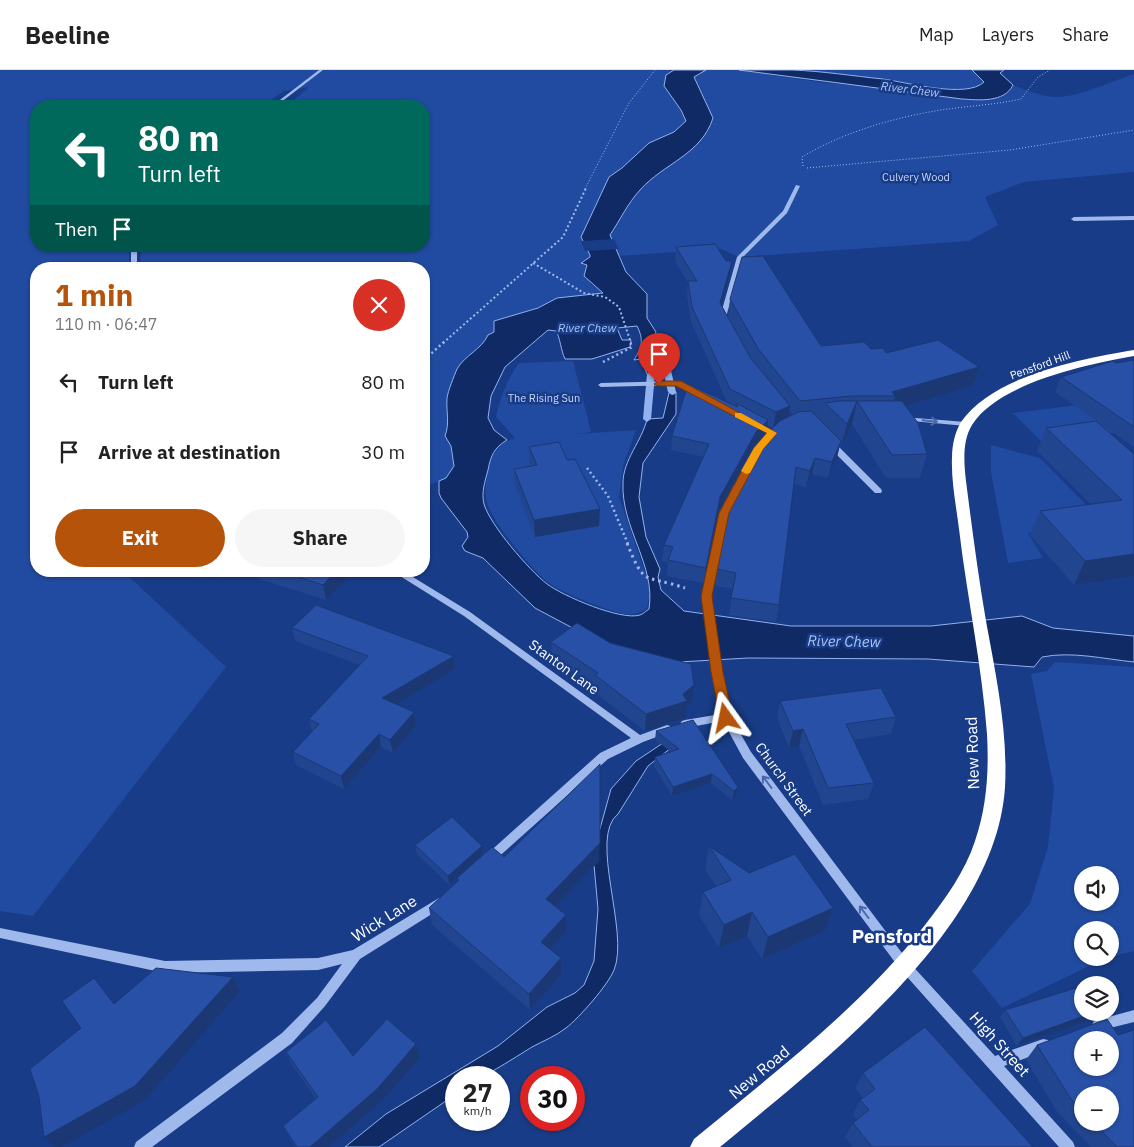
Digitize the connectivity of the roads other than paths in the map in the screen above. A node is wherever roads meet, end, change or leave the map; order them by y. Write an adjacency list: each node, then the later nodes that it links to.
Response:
1 (321, 70): 2 (street)
2 (282, 100)
3 (798, 186): 6 (street)
4 (1134, 218): 5 (street)
5 (1074, 219)
6 (732, 333)
7 (1134, 353): 11 (highway, Pensford Hill)
8 (602, 385): 9 (street)
9 (704, 397)
10 (892, 419): 11 (street, one-way to 11)
11 (966, 424): 23 (highway, New Road)
12 (825, 437): 14 (street)
13 (741, 480): 16 (street, Church Street)
14 (878, 492)
15 (406, 577): 18 (street, Stanton Lane)
16 (706, 600): 17 (street, Church Street)
17 (726, 718): 18 (street); 23 (street, Church Street, one-way to 17)
18 (639, 739): 19 (street)
19 (480, 867)
20 (450, 894): 22 (street, Wick Lane)
21 (0, 932): 22 (street, Wick Lane)
22 (356, 955): 28 (street)
23 (904, 965): 27 (street, High Street); 29 (highway, New Road)
24 (1134, 1016): 25 (street)
25 (1084, 1030)
26 (1057, 1040): 27 (street)
27 (994, 1063): 30 (street, High Street)
28 (141, 1147)
29 (702, 1147)
30 (1068, 1147)

